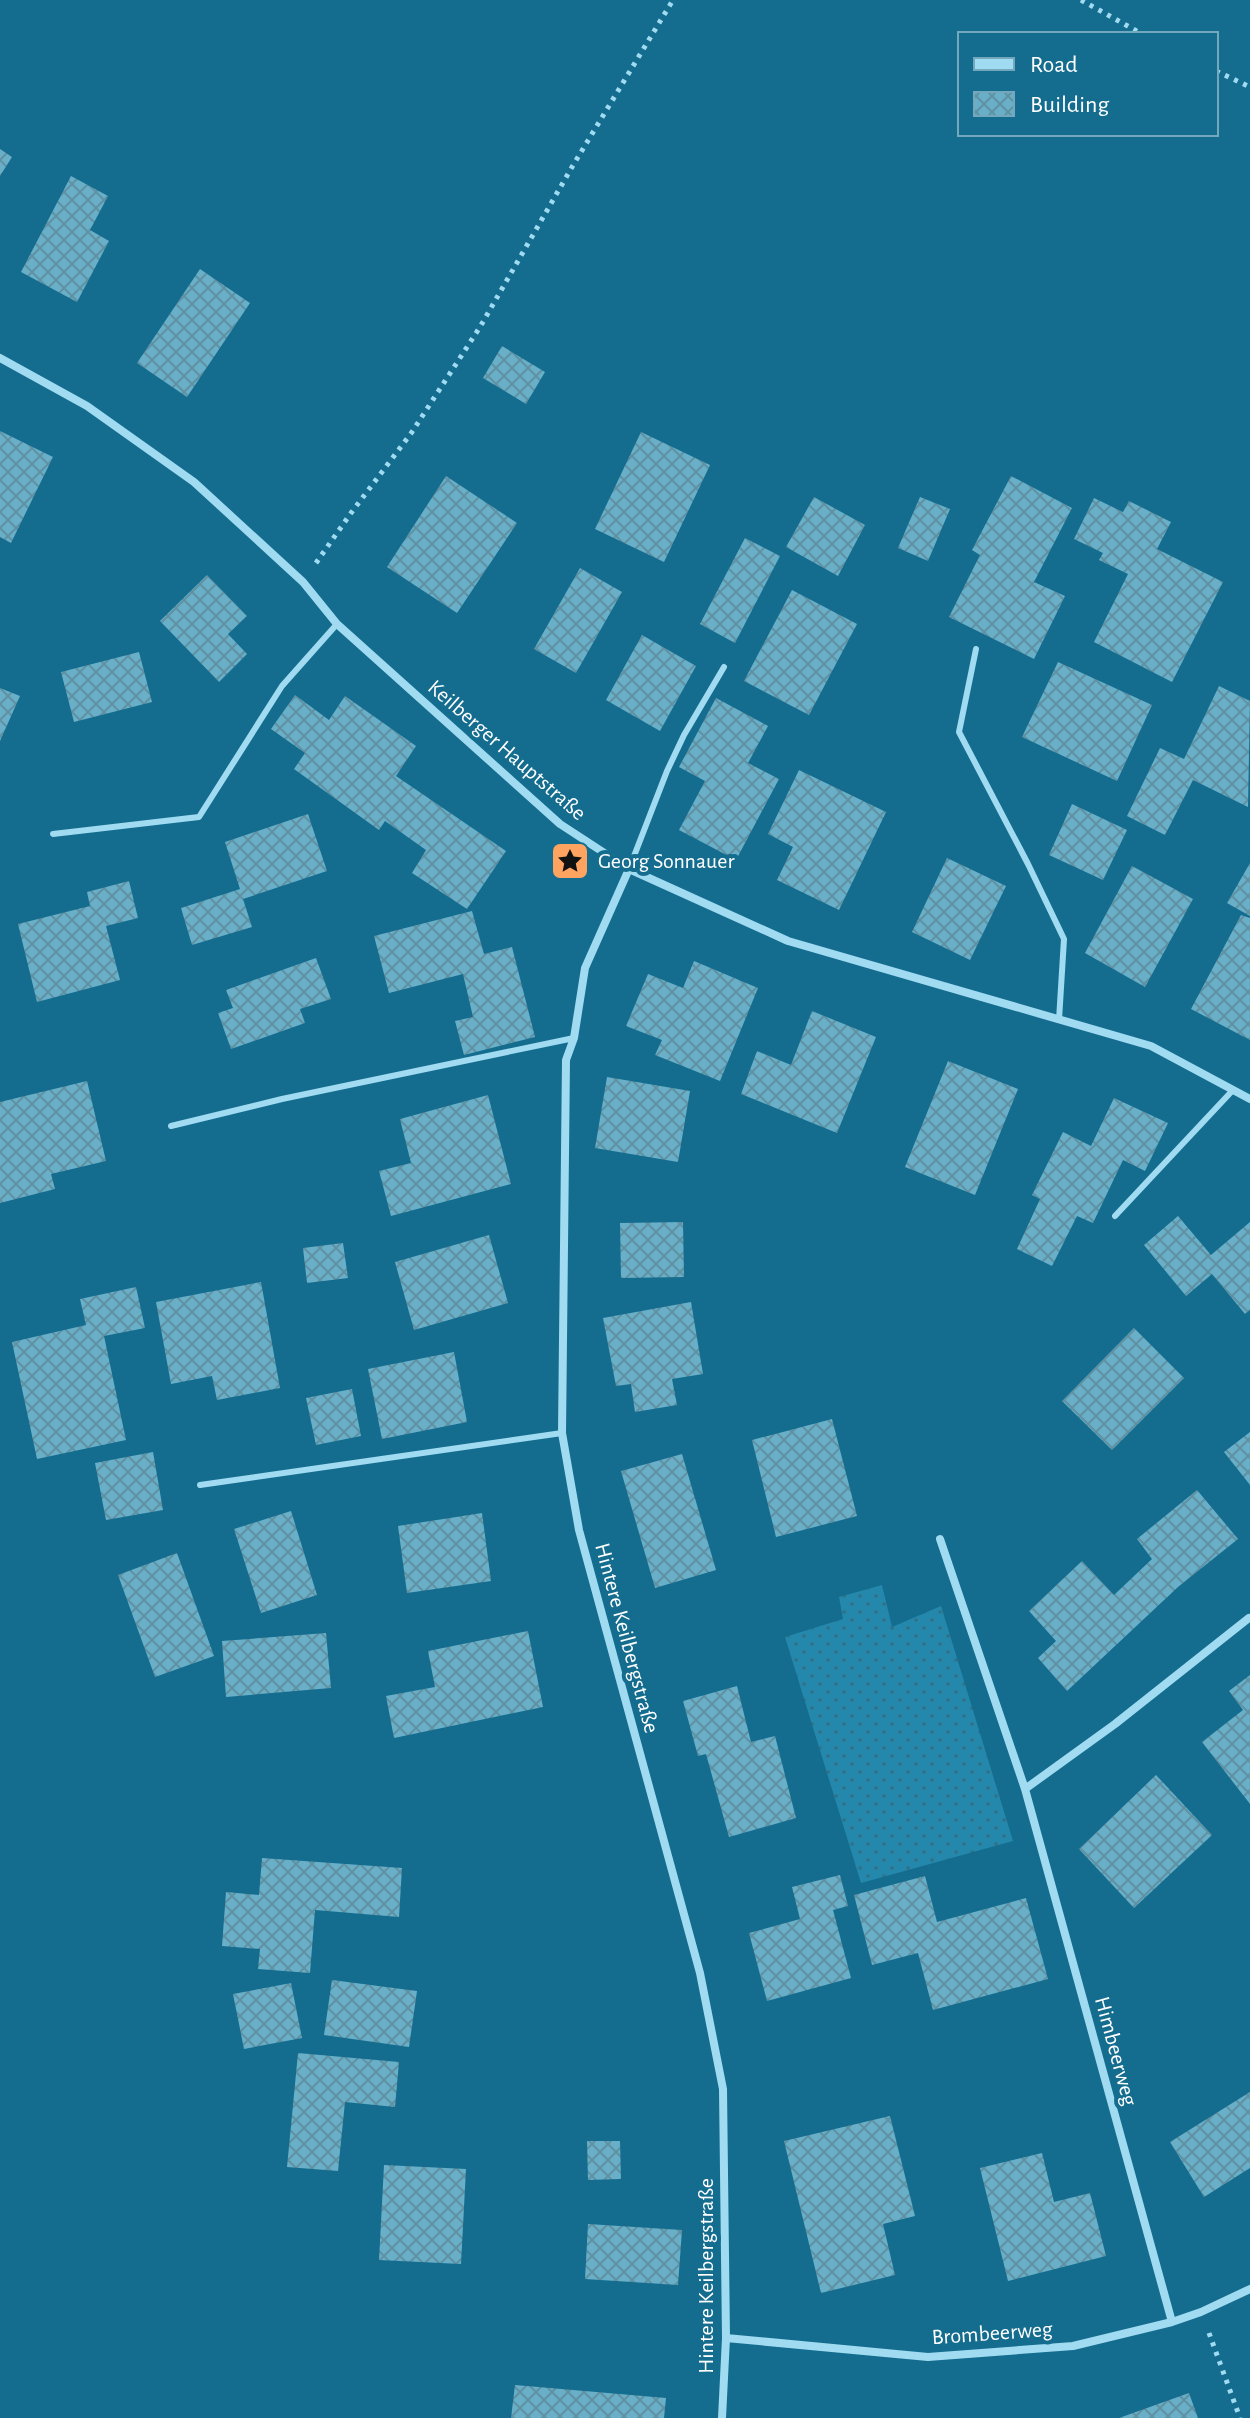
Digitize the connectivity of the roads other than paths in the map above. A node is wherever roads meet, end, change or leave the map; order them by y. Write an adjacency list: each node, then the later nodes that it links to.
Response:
1 (0, 358): 2 (street, Keilberger Hauptstraße)
2 (337, 624): 5 (lane); 6 (street, Keilberger Hauptstraße)
3 (976, 649): 7 (lane)
4 (724, 667): 6 (lane)
5 (53, 834)
6 (629, 869): 7 (street, Keilberger Hauptstraße); 8 (street, Hintere Keilbergstraße)
7 (1059, 1020): 9 (street, Keilberger Hauptstraße)
8 (574, 1038): 11 (lane); 13 (street, Hintere Keilbergstraße)
9 (1233, 1090): 10 (street, Keilberger Hauptstraße); 12 (lane)
10 (1250, 1099)
11 (171, 1126)
12 (1115, 1216)
13 (562, 1433): 14 (lane); 20 (street, Hintere Keilbergstraße)
14 (200, 1485)
15 (940, 1539): 17 (street, Himbeerweg)
16 (1249, 1618): 17 (street)
17 (1025, 1789): 19 (street, Himbeerweg)
18 (1250, 2289): 19 (street, Brombeerweg)
19 (1172, 2322): 20 (street, Brombeerweg)
20 (726, 2338): 21 (street, Hintere Keilbergstraße)
21 (722, 2418)

